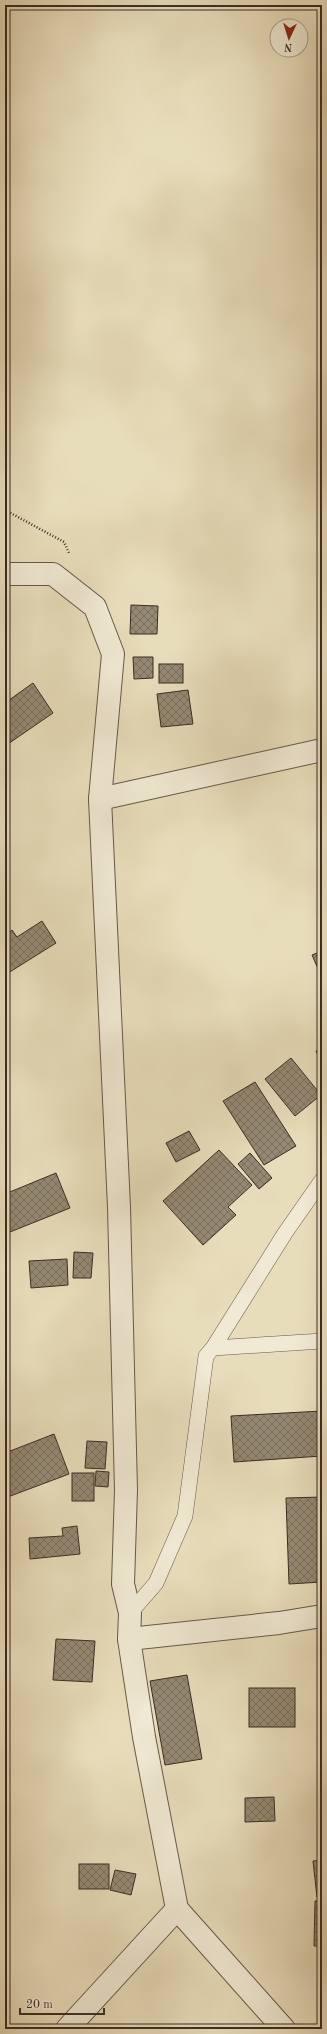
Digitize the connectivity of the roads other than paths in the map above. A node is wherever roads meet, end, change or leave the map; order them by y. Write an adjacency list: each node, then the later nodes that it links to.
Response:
1 (5, 574): 3 (street)
2 (322, 750): 3 (street)
3 (100, 799): 7 (street)
4 (322, 1180): 6 (lane)
5 (322, 1341): 6 (lane)
6 (213, 1348): 7 (lane)
7 (130, 1613): 9 (street)
8 (322, 1616): 9 (street)
9 (130, 1639): 10 (street)
10 (177, 1909): 11 (street); 12 (street)
11 (67, 2029)
12 (284, 2029)

